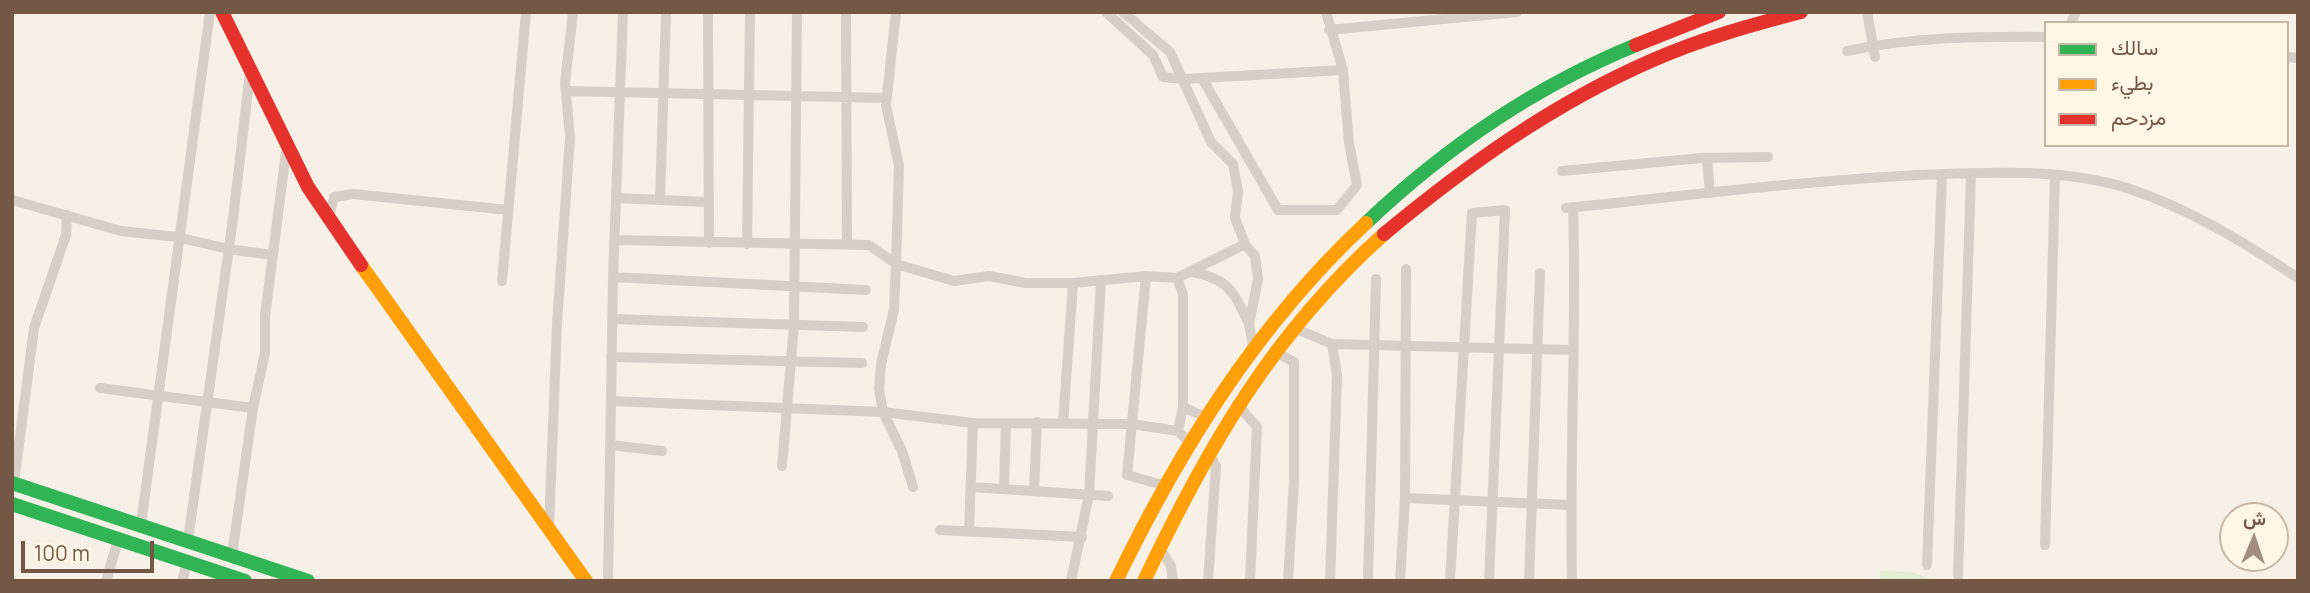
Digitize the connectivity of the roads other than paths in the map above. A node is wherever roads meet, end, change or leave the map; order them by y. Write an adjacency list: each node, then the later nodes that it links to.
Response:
1 (210, 12): 52 (street)
2 (222, 12): 25 (main road)
3 (526, 12): 49 (street)
4 (573, 12): 29 (street)
5 (623, 12): 30 (street)
6 (666, 12): 31 (street)
7 (708, 12): 32 (street)
8 (750, 12): 33 (street)
9 (797, 12): 34 (street)
10 (846, 12): 35 (street)
11 (896, 12): 36 (street)
12 (1106, 12): 28 (street)
13 (1123, 12): 28 (street)
14 (1326, 12): 20 (street)
15 (1517, 12): 19 (street)
16 (1719, 12): 85 (main road)
17 (1801, 12): 79 (main road)
18 (1867, 12): 22 (street)
19 (1439, 16): 20 (street)
20 (1329, 30): 26 (street)
21 (2044, 37): 22 (street)
22 (1873, 45): 23 (street); 24 (street)
23 (1847, 51)
24 (1875, 58)
25 (251, 70): 37 (main road); 59 (street)
26 (1343, 70): 27 (street); 27 (street)
27 (1202, 78): 28 (street)
28 (1184, 79): 58 (street)
29 (568, 91): 30 (street); 130 (street)
30 (621, 92): 31 (street); 45 (street)
31 (665, 93): 32 (street); 47 (street)
32 (706, 93): 33 (street); 48 (street)
33 (750, 93): 34 (street); 55 (street)
34 (795, 94): 35 (street); 56 (street)
35 (847, 96): 36 (street); 57 (street)
36 (887, 98): 61 (street)
37 (287, 144): 51 (main road); 60 (street)
38 (1768, 157): 39 (street)
39 (1707, 158): 40 (street); 44 (street)
40 (1562, 171)
41 (1942, 174): 42 (street); 44 (street); 140 (street)
42 (1971, 174): 43 (street); 141 (street)
43 (2055, 176): 68 (street); 136 (street)
44 (1710, 193): 87 (street)
45 (616, 198): 47 (street); 53 (street)
46 (12, 200): 50 (street)
47 (660, 200): 48 (street)
48 (707, 201): 54 (street)
49 (508, 210): 51 (street); 71 (street)
50 (67, 215): 52 (street); 114 (street)
51 (328, 220): 130 (main road)
52 (177, 237): 59 (street); 93 (street)
53 (615, 240): 54 (street); 66 (street)
54 (709, 243): 55 (street)
55 (747, 244): 56 (street)
56 (795, 244): 57 (street); 73 (street)
57 (847, 244): 61 (street)
58 (1245, 244): 63 (street); 76 (street)
59 (228, 249): 60 (street); 95 (street)
60 (273, 255): 99 (street)
61 (896, 264): 72 (street); 100 (street)
62 (1406, 269): 81 (street)
63 (1192, 272): 67 (street); 76 (street)
64 (1540, 273): 86 (street)
65 (1146, 276): 67 (street); 70 (street); 106 (street)
66 (613, 277): 73 (street); 75 (street)
67 (1177, 278): 98 (street)
68 (2298, 278)
69 (1376, 279): 83 (street)
70 (1101, 280): 72 (street); 107 (street)
71 (502, 281)
72 (1073, 283): 105 (street)
73 (795, 287): 74 (street); 77 (street)
74 (866, 290)
75 (612, 319): 77 (street); 89 (street)
76 (1249, 324): 85 (street)
77 (794, 325): 78 (street); 90 (street)
78 (863, 327)
79 (1294, 328): 80 (street); 88 (main road)
80 (1332, 344): 83 (street); 156 (street)
81 (1406, 345): 82 (street); 83 (street); 122 (street)
82 (1465, 345): 84 (street); 84 (street); 123 (street)
83 (1374, 346): 157 (street)
84 (1499, 346): 86 (street); 124 (street)
85 (1253, 347): 101 (main road)
86 (1536, 348): 87 (street); 125 (street)
87 (1573, 350): 127 (street)
88 (1275, 351): 96 (main road); 155 (street)
89 (611, 357): 90 (street); 94 (street)
90 (790, 362): 91 (street); 97 (street)
91 (862, 363)
92 (100, 388): 93 (street)
93 (158, 395): 95 (street); 129 (street)
94 (611, 401): 97 (street); 110 (street)
95 (206, 403): 99 (street); 135 (street)
96 (1237, 404): 112 (main road); 154 (street)
97 (788, 407): 100 (street); 113 (street)
98 (1183, 407): 101 (street); 108 (street)
99 (253, 408): 138 (street)
100 (883, 412): 103 (street); 116 (street)
101 (1205, 417): 109 (main road)
102 (1037, 422): 104 (street); 105 (street); 119 (street)
103 (973, 423): 104 (street); 117 (street)
104 (1006, 423): 118 (street)
105 (1063, 423): 107 (street)
106 (1131, 424): 107 (street); 108 (street); 115 (street)
107 (1091, 425): 120 (street)
108 (1178, 431): 109 (street)
109 (1189, 442): 115 (main road)
110 (610, 445): 111 (street); 147 (street)
111 (662, 451)
112 (1209, 454): 137 (main road); 153 (street)
113 (782, 466)
114 (13, 483): 128 (main road)
115 (1163, 485): 149 (main road)
116 (912, 487)
117 (971, 487): 118 (street); 132 (street)
118 (1004, 488): 119 (street)
119 (1034, 491): 120 (street)
120 (1089, 495): 121 (street); 134 (street)
121 (1108, 496)
122 (1405, 498): 123 (street); 158 (street)
123 (1455, 501): 124 (street); 159 (street)
124 (1494, 501): 125 (street); 160 (street)
125 (1532, 503): 127 (street); 161 (street)
126 (12, 504): 133 (main road)
127 (1570, 505): 162 (street)
128 (113, 514): 129 (main road); 133 (main road)
129 (141, 524): 135 (main road)
130 (549, 530): 146 (main road)
131 (940, 530): 132 (street)
132 (969, 530): 134 (street)
133 (113, 535): 139 (main road); 142 (street)
134 (1082, 537): 148 (street)
135 (188, 540): 138 (main road)
136 (2045, 545)
137 (1160, 548): 150 (main road); 151 (street)
138 (232, 555): 145 (main road)
139 (188, 560): 143 (street); 144 (main road)
140 (1927, 565)
141 (1958, 576)
142 (106, 581)
143 (181, 581)
144 (245, 581)
145 (308, 581)
146 (586, 581)
147 (608, 581)
148 (1071, 581)
149 (1116, 581)
150 (1144, 581)
151 (1173, 581): 152 (street)
152 (1180, 581)
153 (1208, 581)
154 (1250, 581)
155 (1288, 581)
156 (1330, 581)
157 (1368, 581)
158 (1400, 581)
159 (1450, 581)
160 (1489, 581)
161 (1529, 581)
162 (1572, 581)

